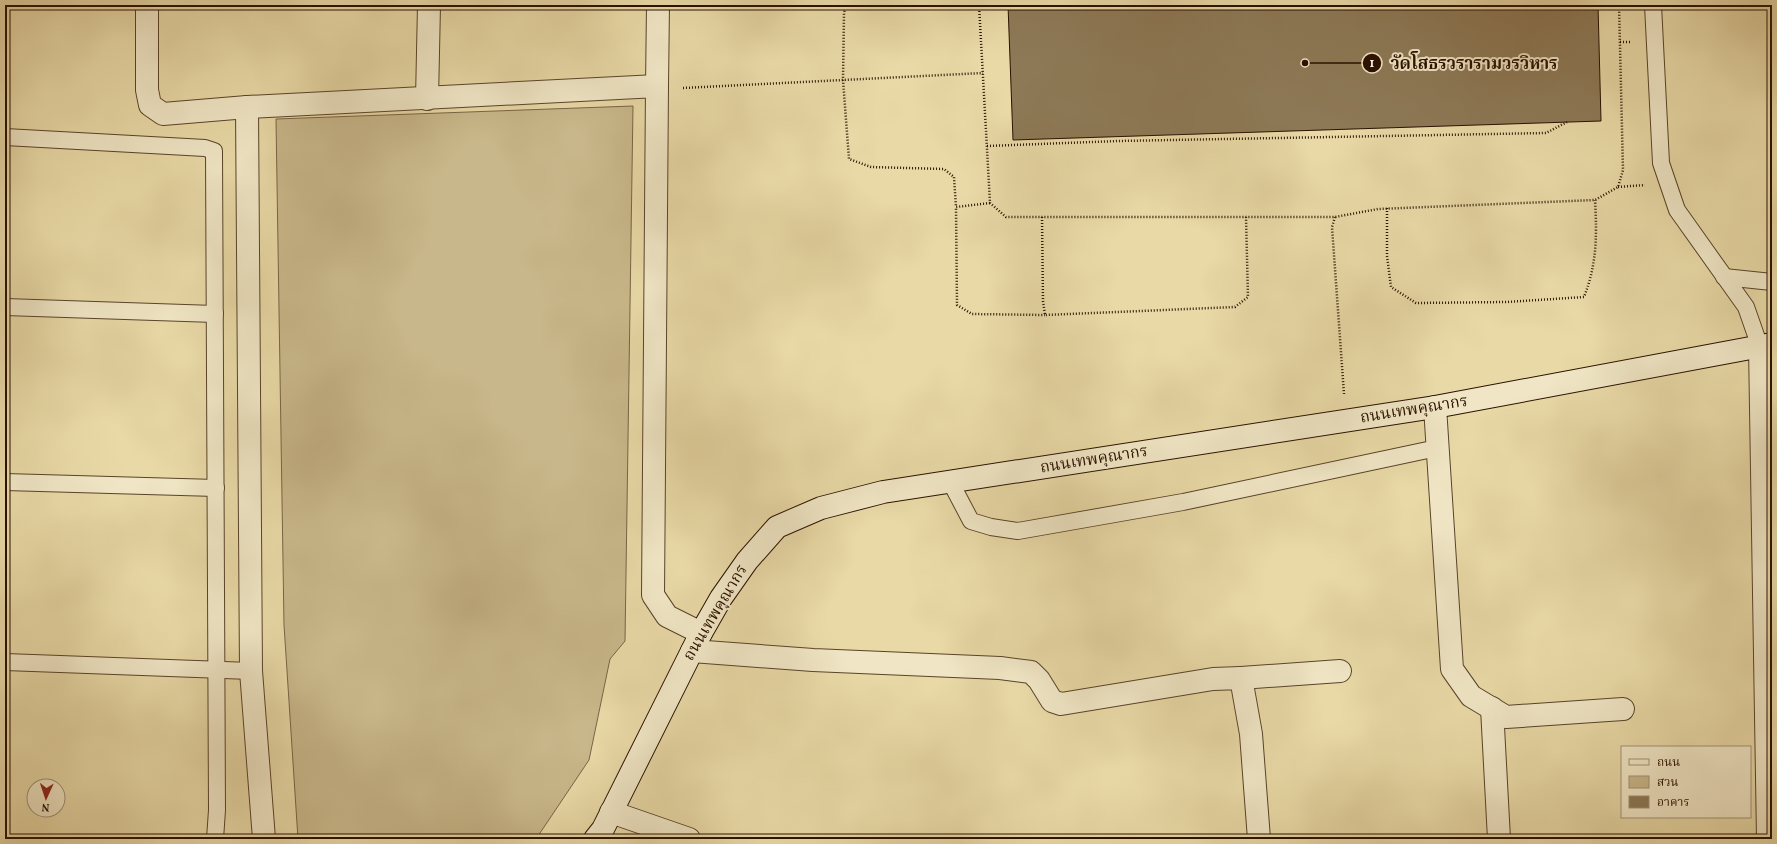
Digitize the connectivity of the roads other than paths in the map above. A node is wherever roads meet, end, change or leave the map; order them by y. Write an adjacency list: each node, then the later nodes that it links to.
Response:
1 (146, 5): 7 (street)
2 (429, 5): 6 (street)
3 (658, 5): 5 (street)
4 (1653, 5): 9 (lane)
5 (657, 88): 6 (street); 19 (street)
6 (426, 99): 7 (street)
7 (247, 107): 22 (street)
8 (5, 137): 12 (lane)
9 (1724, 277): 10 (lane); 13 (lane)
10 (1772, 282)
11 (5, 307): 12 (lane)
12 (215, 314): 18 (lane)
13 (1766, 346): 14 (street, ถนนเทพคุณากร); 34 (street)
14 (1435, 407): 15 (street); 17 (street, ถนนเทพคุณากร)
15 (1437, 448): 17 (lane); 25 (street)
16 (5, 482): 18 (lane)
17 (951, 483): 19 (street, ถนนเทพคุณากร)
18 (216, 488): 21 (lane)
19 (696, 642): 24 (street); 27 (street, ถนนเทพคุณากร)
20 (5, 662): 21 (lane)
21 (216, 670): 22 (lane); 28 (lane)
22 (251, 671): 29 (street)
23 (1340, 672): 24 (street)
24 (1240, 678): 32 (street)
25 (1492, 708): 26 (street); 33 (street)
26 (1623, 709)
27 (611, 812): 30 (street, ถนนเทพคุณากร); 31 (street)
28 (215, 839)
29 (264, 839)
30 (595, 839)
31 (689, 839)
32 (1259, 839)
33 (1499, 839)
34 (1768, 839)

